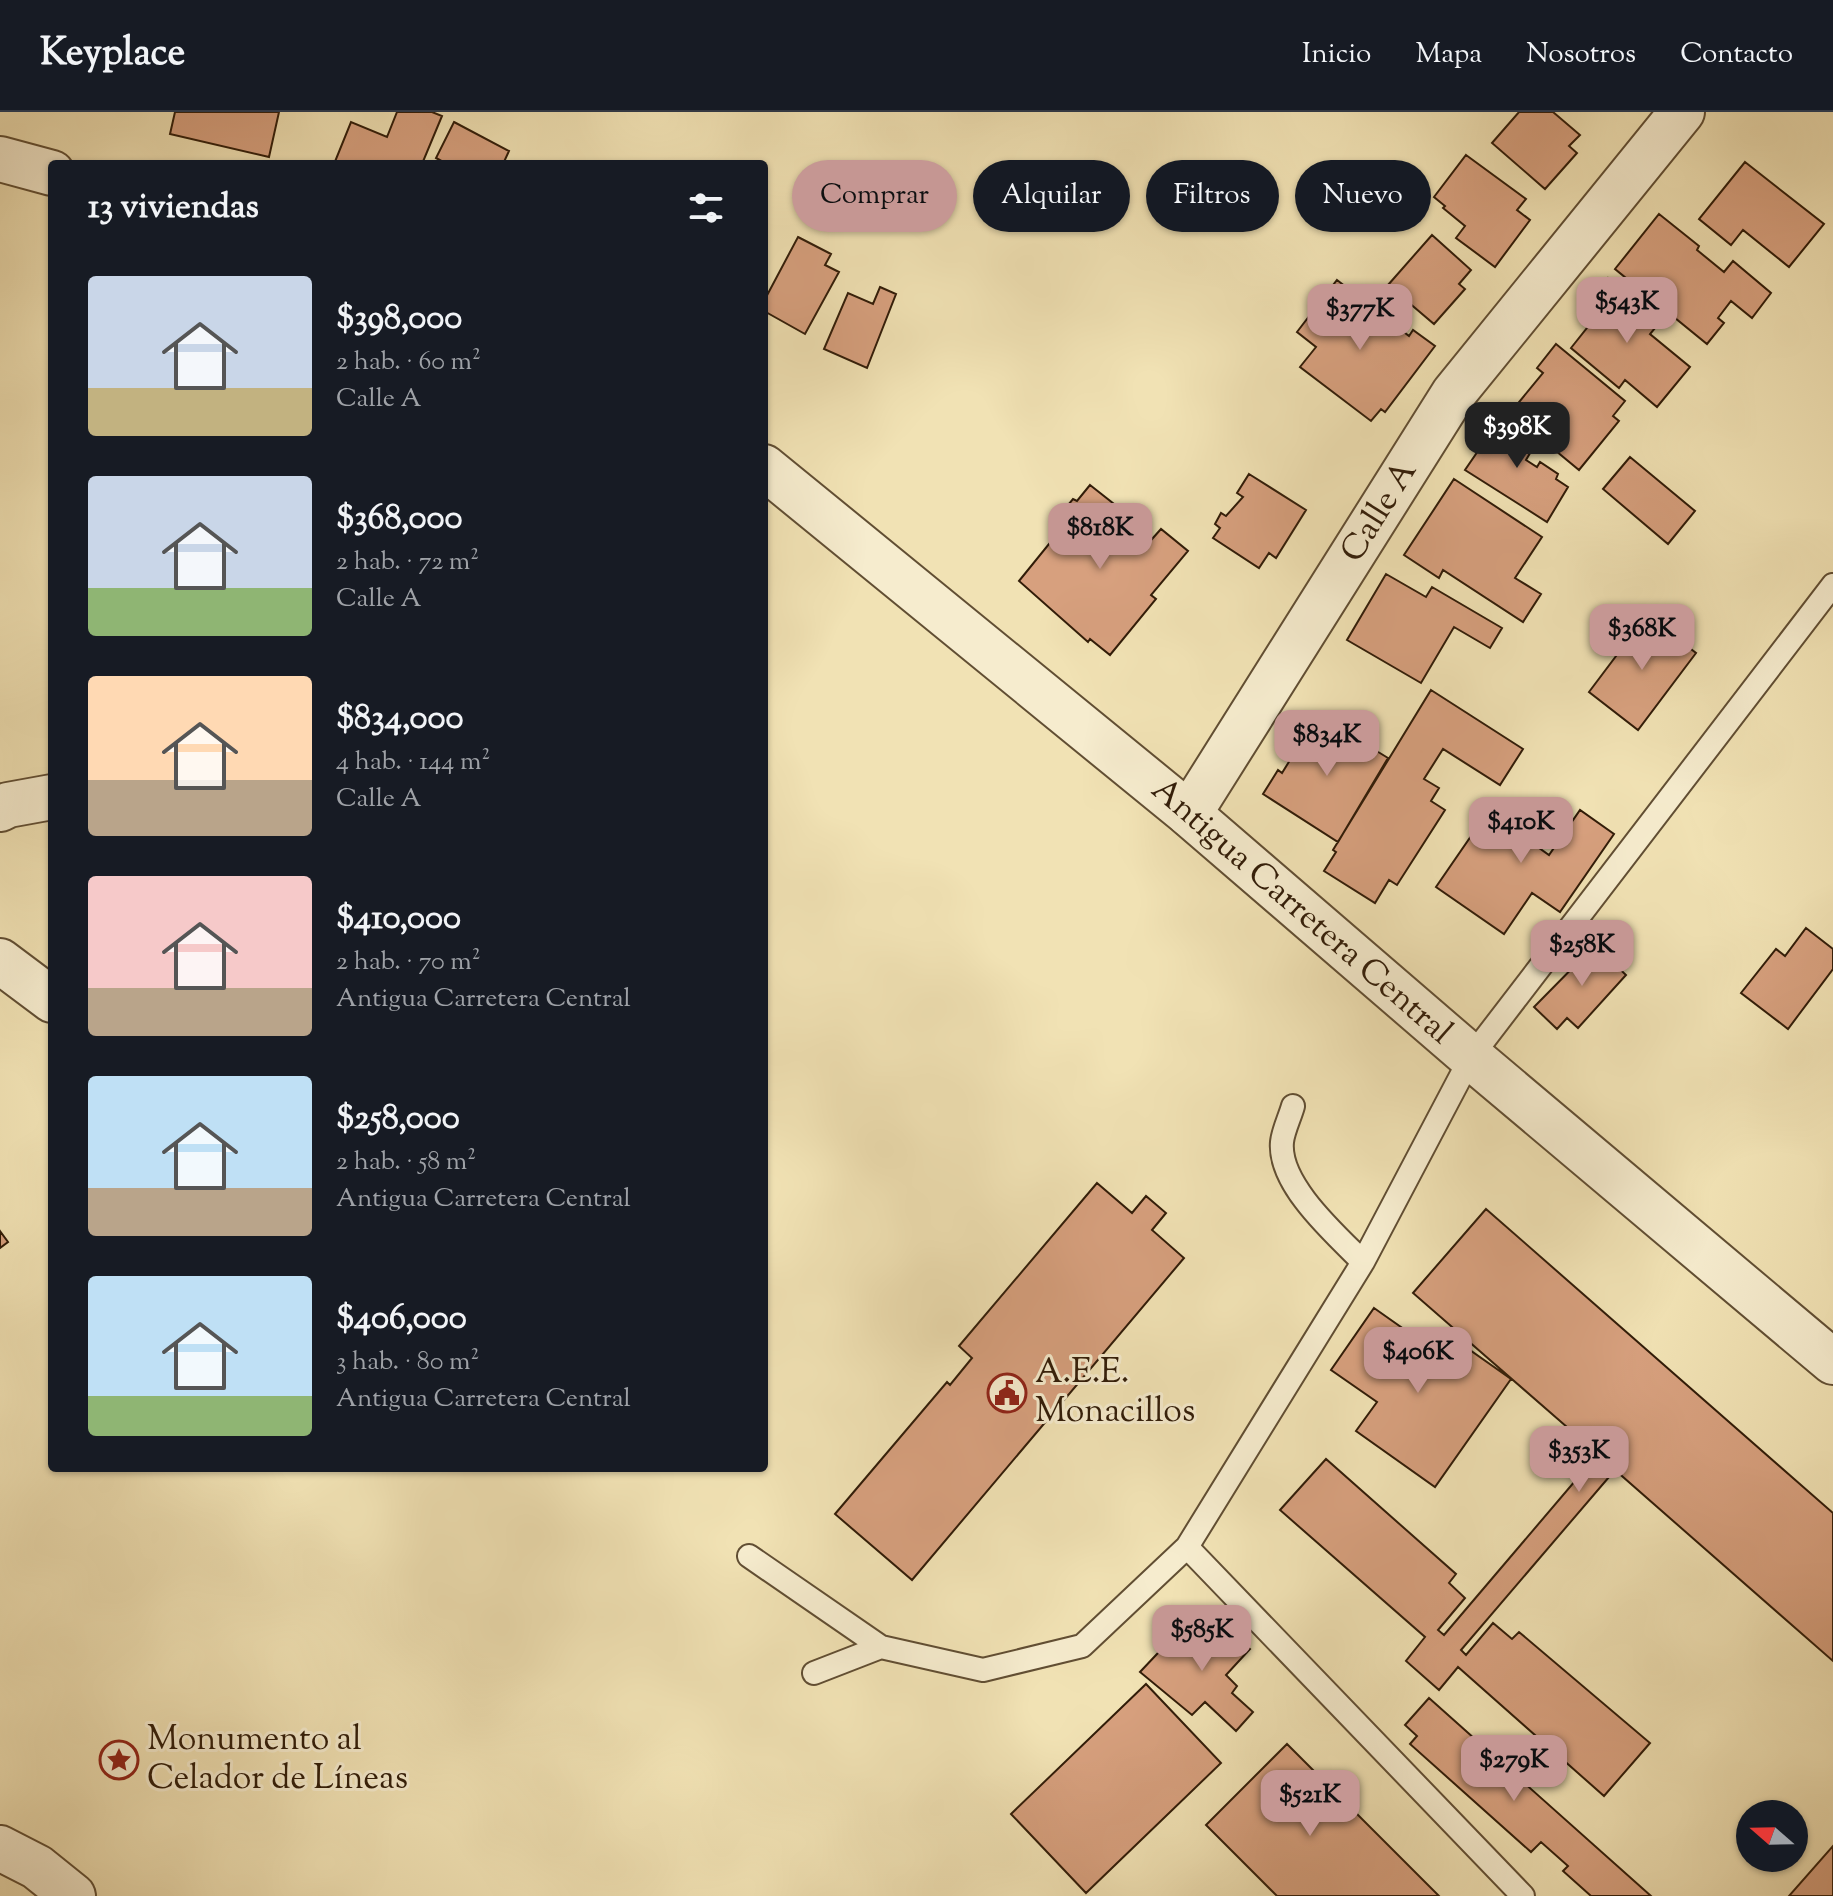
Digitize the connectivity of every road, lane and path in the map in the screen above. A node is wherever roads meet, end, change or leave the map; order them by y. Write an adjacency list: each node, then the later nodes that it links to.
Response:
1 (1682, 112): 8 (street, Calle A)
2 (0, 159): 3 (street)
3 (48, 172)
4 (768, 470): 8 (street, Antigua Carretera Central)
5 (1833, 585): 11 (lane)
6 (48, 798): 7 (street)
7 (0, 809)
8 (1189, 814): 11 (street, Antigua Carretera Central)
9 (0, 961): 10 (street)
10 (48, 997)
11 (1471, 1057): 13 (lane); 14 (street, Antigua Carretera Central)
12 (1293, 1106): 13 (lane)
13 (1363, 1262): 15 (lane)
14 (1833, 1362)
15 (1187, 1547): 17 (lane); 21 (lane)
16 (749, 1556): 17 (lane)
17 (881, 1647): 18 (lane)
18 (814, 1673)
19 (0, 1848): 20 (street)
20 (73, 1896)
21 (1523, 1896)

